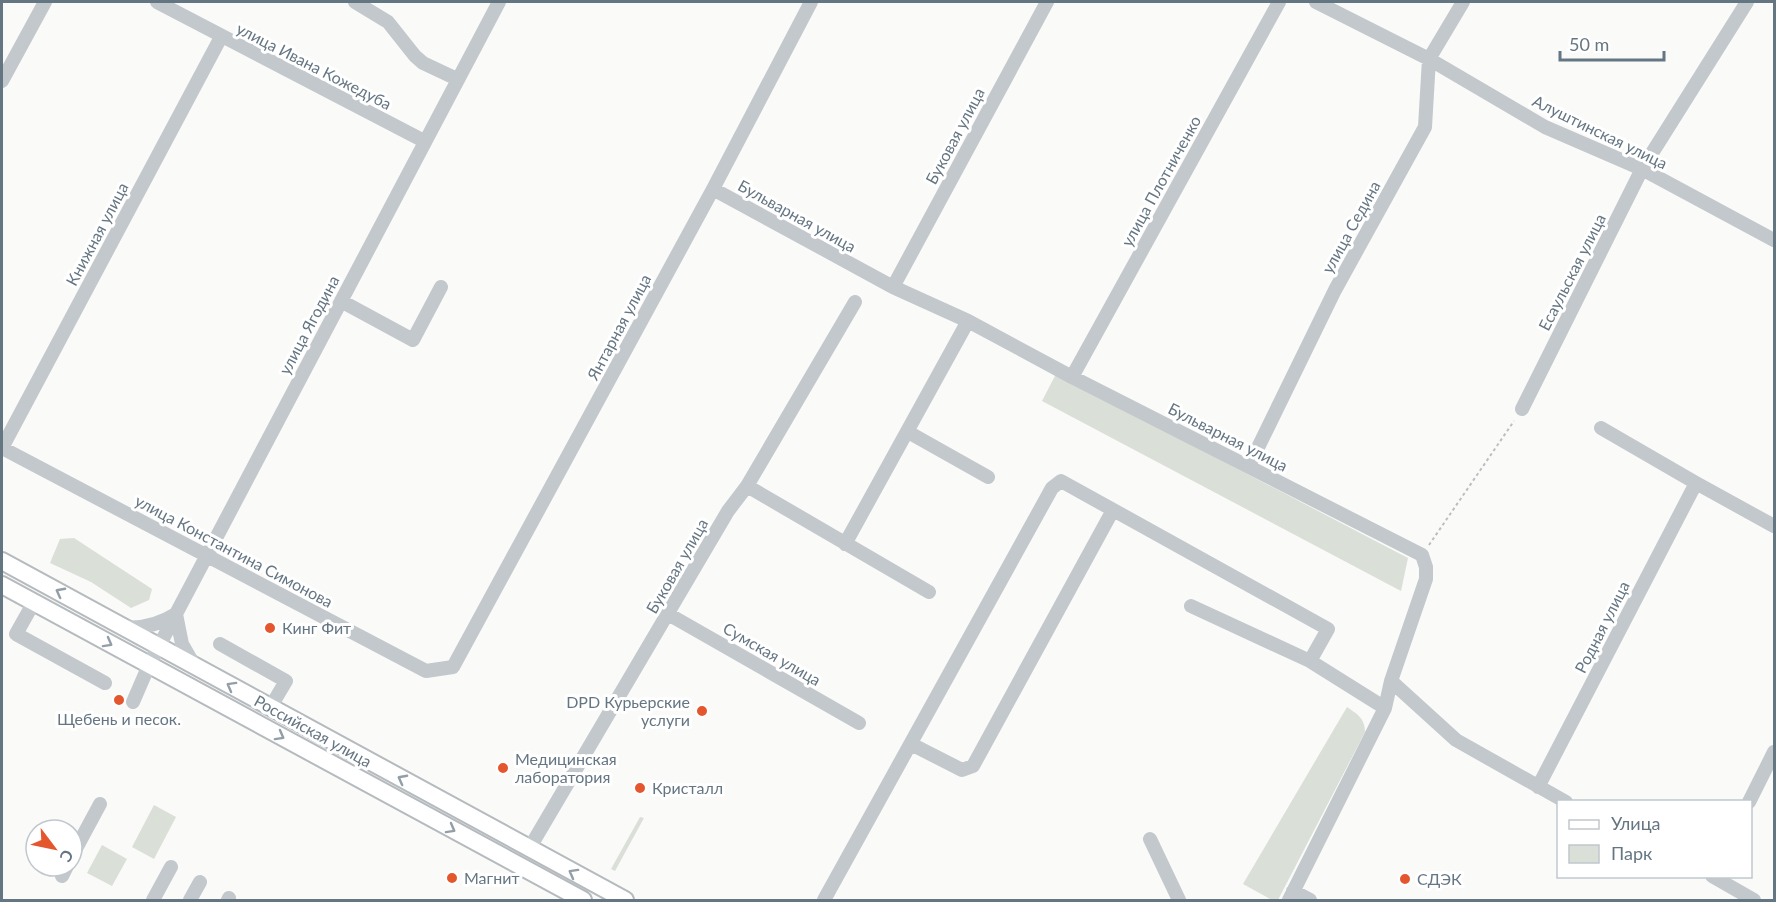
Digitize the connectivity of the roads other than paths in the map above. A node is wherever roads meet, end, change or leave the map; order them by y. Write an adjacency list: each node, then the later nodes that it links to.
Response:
1 (45, 2): 14 (street)
2 (157, 2): 11 (street, улица Ивана Кожедуба)
3 (355, 2): 13 (street)
4 (499, 2): 13 (street, улица Ягодина)
5 (811, 2): 17 (street, Янтарная улица)
6 (1047, 2): 20 (street, Буковая улица)
7 (1279, 2): 24 (street, улица Плотниченко)
8 (1316, 2): 12 (street, Алуштинская улица)
9 (1463, 2): 12 (street, улица Седина)
10 (1747, 2): 16 (street, Есаульская улица)
11 (221, 36): 15 (street, улица Ивана Кожедуба); 28 (street, Книжная улица)
12 (1429, 59): 16 (street, Алуштинская улица); 29 (street, улица Седина)
13 (457, 79): 15 (street, улица Ягодина)
14 (2, 81)
15 (424, 141): 21 (street, улица Ягодина)
16 (1642, 169): 18 (street, Алуштинская улица); 25 (street, Есаульская улица)
17 (713, 189): 20 (street, Бульварная улица); 50 (street, Янтарная улица)
18 (1774, 240)
19 (441, 287): 21 (street)
20 (893, 287): 23 (street, Бульварная улица)
21 (341, 301): 36 (street, улица Ягодина)
22 (855, 302): 32 (street, Буковая улица)
23 (968, 321): 24 (street, Бульварная улица); 27 (street)
24 (1072, 377): 29 (street, Бульварная улица)
25 (1522, 409)
26 (1601, 428): 31 (street)
27 (908, 432): 30 (street); 35 (street)
28 (2, 448): 36 (street, улица Константина Симонова)
29 (1249, 466): 51 (street, Бульварная улица)
30 (988, 477)
31 (1696, 483): 34 (street); 59 (street, Родная улица)
32 (747, 486): 35 (street); 43 (street, Буковая улица)
33 (1113, 510): 47 (street); 57 (street); 57 (street)
34 (1774, 526)
35 (845, 544): 39 (street)
36 (207, 556): 42 (street, улица Ягодина); 50 (street, улица Константина Симонова)
37 (2, 561): 44 (main road, Российская улица, one-way to 37)
38 (2, 585): 40 (main road, Российская улица)
39 (929, 592)
40 (33, 602): 48 (main road, Российская улица, one-way to 48); 52 (street)
41 (1191, 606): 47 (street)
42 (176, 614): 44 (street); 46 (street, улица Ягодина); 49 (street)
43 (668, 614): 56 (street, Сумская улица); 65 (street, Буковая улица)
44 (124, 627): 46 (main road, Российская улица)
45 (220, 644): 54 (street)
46 (159, 646): 48 (street, улица Ягодина); 49 (main road, Российская улица)
47 (1310, 661): 55 (street)
48 (149, 665): 53 (street, улица Ягодина); 72 (main road, Российская улица, one-way to 72)
49 (195, 666): 54 (main road, Российская улица, one-way to 49)
50 (453, 667)
51 (1391, 681): 55 (street); 59 (street)
52 (105, 683)
53 (133, 702)
54 (270, 708): 65 (main road, Российская улица, one-way to 54)
55 (1385, 708): 69 (street)
56 (859, 723)
57 (911, 744): 74 (street)
58 (1774, 752): 61 (street)
59 (1538, 787): 60 (street)
60 (1564, 800)
61 (1750, 800)
62 (100, 804): 63 (street)
63 (84, 834)
64 (1150, 839): 75 (street)
65 (530, 849): 73 (main road, Российская улица, one-way to 65)
66 (171, 867): 70 (street)
67 (1716, 878): 77 (street)
68 (200, 882): 71 (street)
69 (1291, 896): 76 (street)
70 (153, 900)
71 (190, 900)
72 (583, 900)
73 (625, 900)
74 (824, 900)
75 (1179, 900)
76 (1310, 900)
77 (1754, 900)

